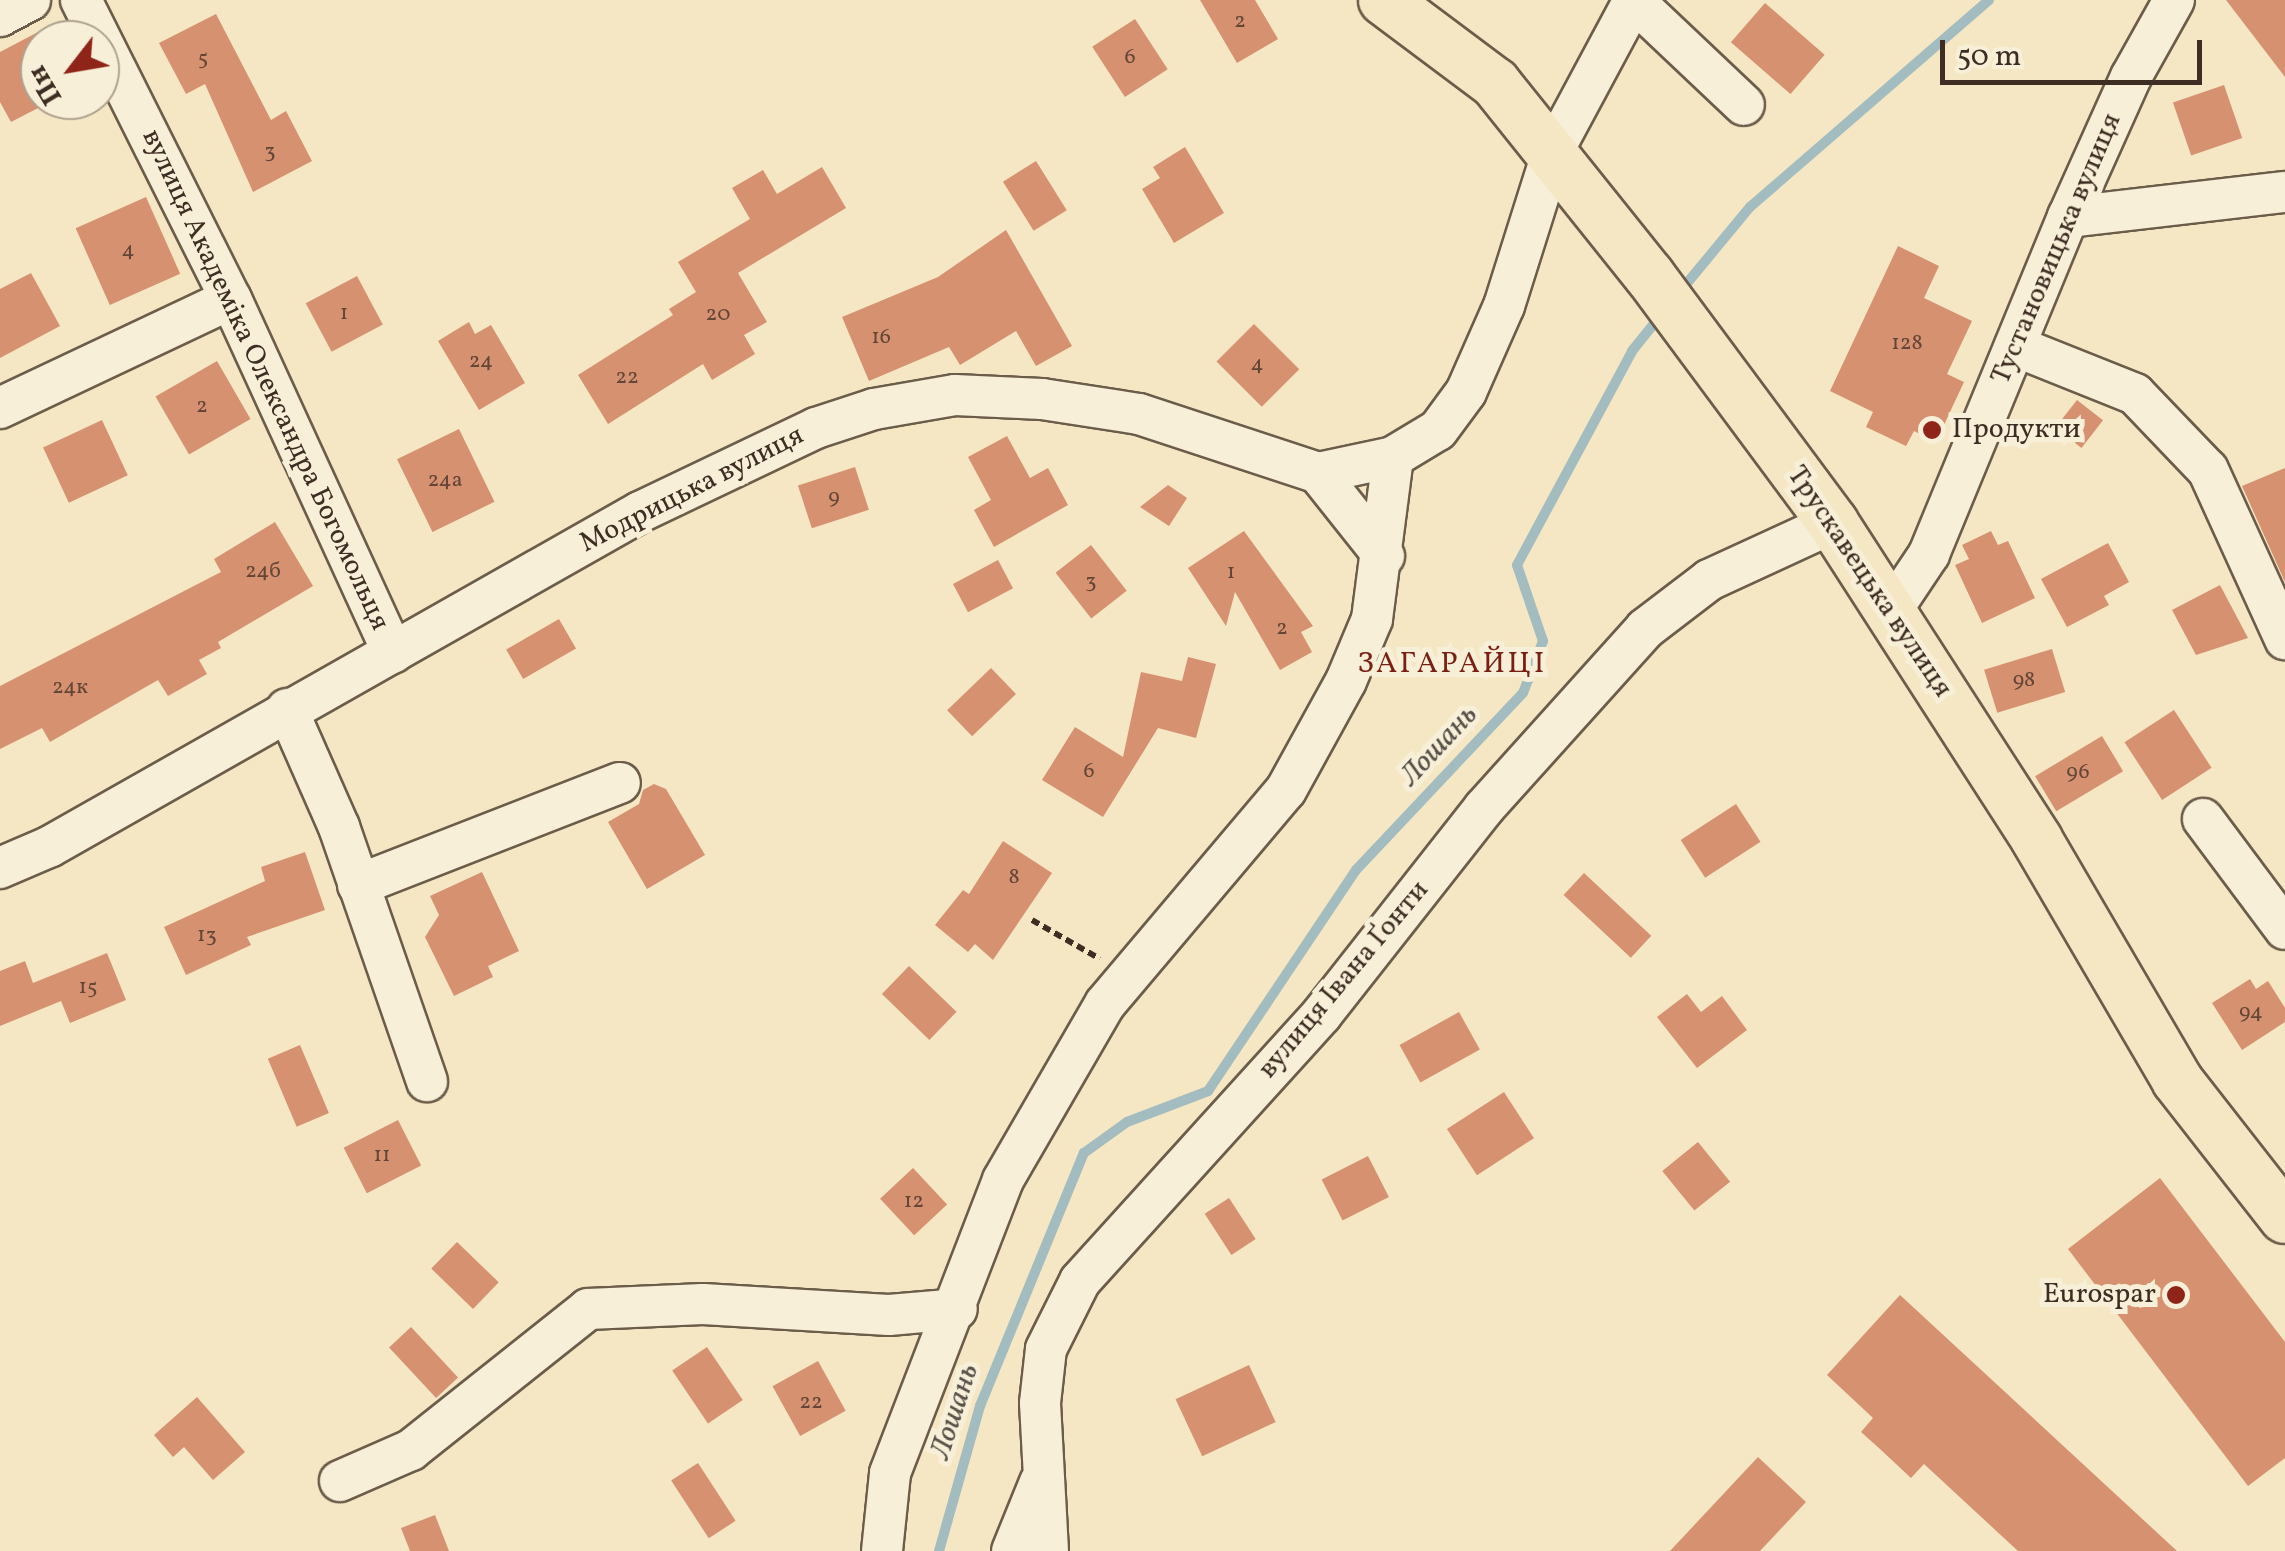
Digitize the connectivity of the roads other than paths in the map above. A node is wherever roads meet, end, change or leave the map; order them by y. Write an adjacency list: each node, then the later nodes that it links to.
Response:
1 (30, 0): 6 (street)
2 (82, 0): 11 (street, вулиця Академіка Олександра Богомольця)
3 (1384, 0): 8 (main road, Трускавецька вулиця)
4 (2174, 0): 10 (street, Тустановицька вулиця)
5 (1634, 1): 7 (street); 8 (street)
6 (0, 16)
7 (1744, 105)
8 (1553, 151): 14 (street); 16 (main road, Трускавецька вулиця)
9 (2285, 192): 10 (street)
10 (2068, 217): 12 (street, Тустановицька вулиця)
11 (231, 299): 13 (street); 20 (street, вулиця Академіка Олександра Богомольця)
12 (2014, 346): 18 (street, Тустановицька вулиця); 19 (street)
13 (0, 408)
14 (1393, 457): 15 (street); 17 (street)
15 (1318, 473): 17 (street); 20 (street, Модрицька вулиця)
16 (1834, 523): 18 (main road, Трускавецька вулиця); 30 (street, вулиця Івана Ґонти)
17 (1384, 556): 29 (street)
18 (1893, 608): 28 (main road, Трускавецька вулиця)
19 (2285, 639)
20 (394, 652): 21 (street, Модрицька вулиця)
21 (287, 709): 24 (street, Модрицька вулиця); 25 (street)
22 (620, 783): 25 (street)
23 (2202, 819): 26 (street)
24 (0, 868)
25 (358, 885): 27 (street)
26 (2285, 929)
27 (428, 1081)
28 (2285, 1218)
29 (957, 1310): 31 (street); 32 (street)
30 (1041, 1479): 33 (street); 34 (street, вулиця Івана Ґонти)
31 (340, 1480)
32 (882, 1551)
33 (1012, 1551)
34 (1048, 1551)

